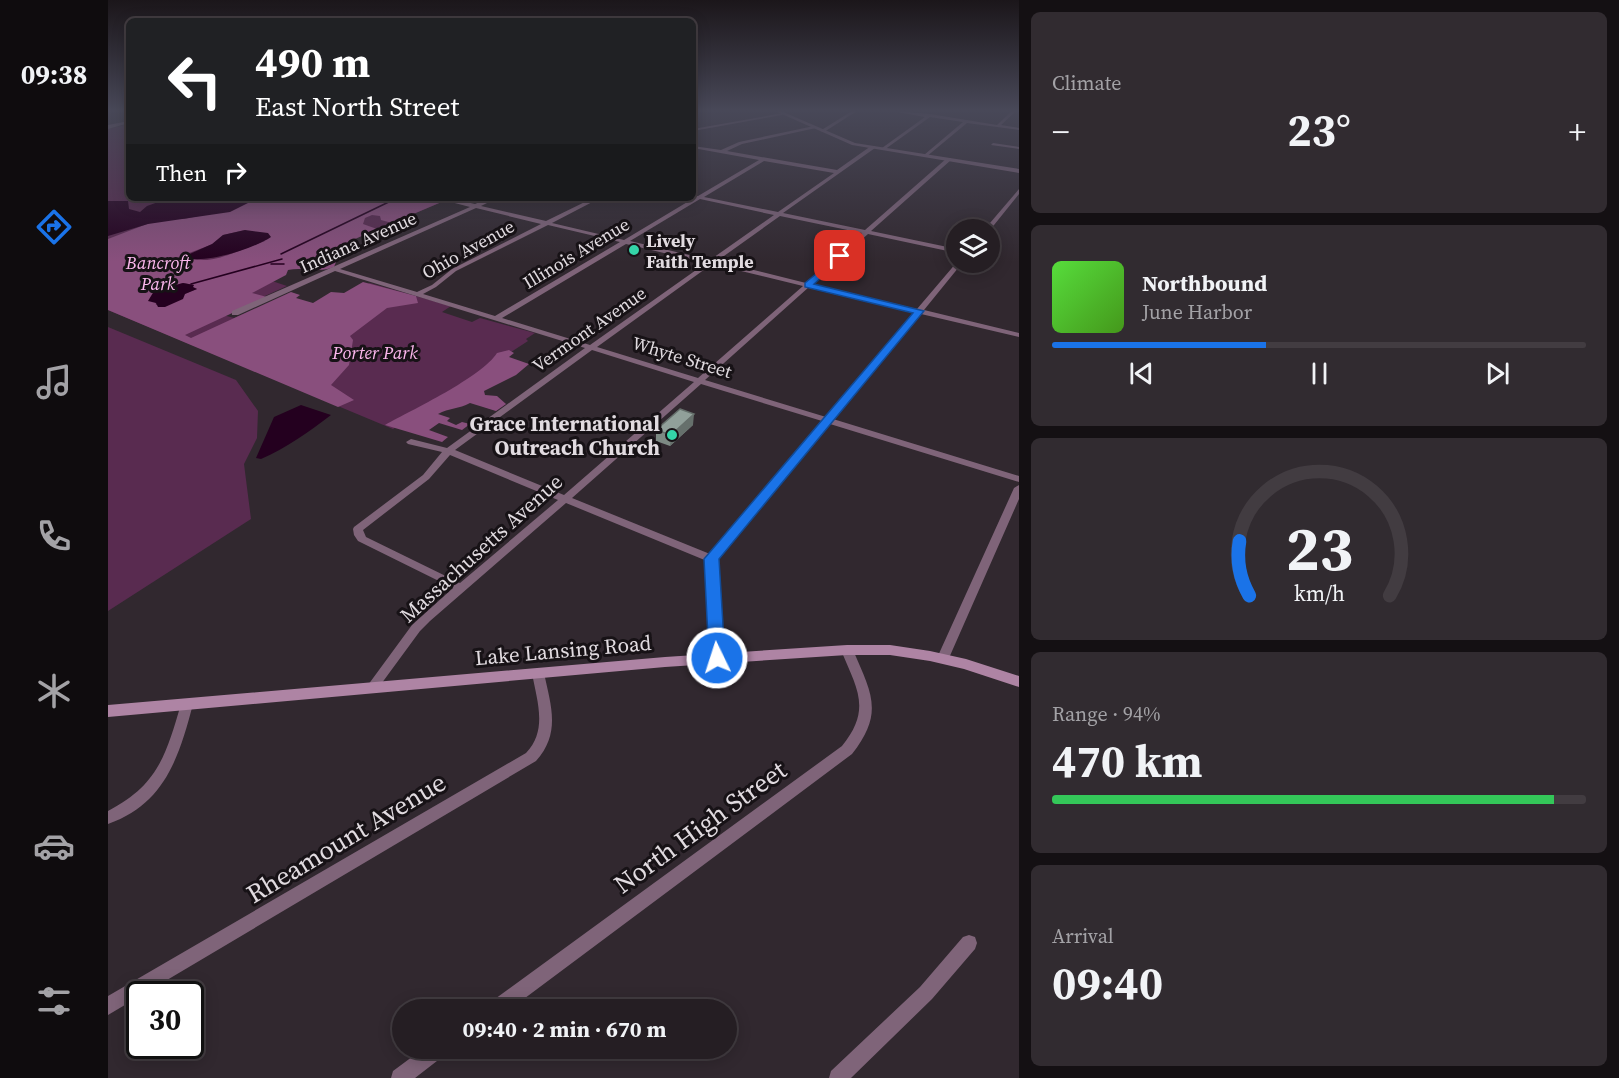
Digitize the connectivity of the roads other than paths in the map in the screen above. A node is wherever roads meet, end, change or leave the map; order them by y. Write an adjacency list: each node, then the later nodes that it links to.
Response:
1 (760, 161): 9 (street, Illinois Avenue)
2 (777, 161): 7 (street)
3 (853, 161): 7 (street, Vermont Avenue)
4 (946, 161): 18 (street, Massachusetts Avenue)
5 (962, 161): 6 (street)
6 (1019, 171)
7 (838, 172): 15 (street, Vermont Avenue)
8 (1019, 191): 16 (street)
9 (696, 197): 15 (street)
10 (454, 201): 14 (street)
11 (487, 201): 14 (street, Indiana Avenue)
12 (591, 201): 17 (street, Ohio Avenue)
13 (690, 201): 19 (street, Illinois Avenue)
14 (476, 206): 17 (street); 22 (street, Indiana Avenue)
15 (779, 214): 18 (street); 21 (street, Vermont Avenue)
16 (996, 219)
17 (548, 223): 19 (street); 25 (street, Ohio Avenue)
18 (867, 232): 20 (street); 24 (street, Massachusetts Avenue)
19 (625, 242): 21 (street); 28 (street, Illinois Avenue)
20 (946, 249)
21 (712, 262): 24 (street); 30 (street, Vermont Avenue)
22 (335, 269): 25 (street, Whyte Street); 27 (street, Indiana Avenue)
23 (951, 273): 26 (street)
24 (808, 285): 26 (street); 31 (street, Massachusetts Avenue)
25 (418, 294): 28 (street, Whyte Street)
26 (919, 311): 29 (street); 32 (street)
27 (235, 313)
28 (497, 318): 30 (street, Whyte Street)
29 (1019, 335)
30 (592, 347): 31 (street, Whyte Street); 34 (street, Vermont Avenue)
31 (701, 380): 32 (street, Whyte Street); 37 (street, Massachusetts Avenue)
32 (828, 420): 35 (street, Whyte Street); 38 (street)
33 (411, 442): 34 (street)
34 (448, 451): 37 (street); 39 (street, Vermont Avenue)
35 (1019, 479)
36 (1019, 488): 42 (street)
37 (565, 499): 38 (street); 39 (street, Massachusetts Avenue)
38 (711, 559): 41 (street)
39 (462, 588): 45 (street, Massachusetts Avenue)
40 (847, 650): 41 (main road, Lake Lansing Road); 42 (main road, Lake Lansing Road); 50 (street, North High Street)
41 (717, 658): 43 (main road, Lake Lansing Road)
42 (943, 658): 44 (main road, Lake Lansing Road)
43 (538, 673): 45 (main road, Lake Lansing Road); 51 (street, Rheamount Avenue)
44 (1019, 682)
45 (372, 688): 46 (main road, Lake Lansing Road)
46 (188, 704): 47 (main road, Lake Lansing Road); 48 (street)
47 (108, 711)
48 (108, 818)
49 (969, 943): 54 (street)
50 (509, 999)
51 (108, 1006)
52 (425, 1059): 53 (street)
53 (400, 1078)
54 (838, 1078)

